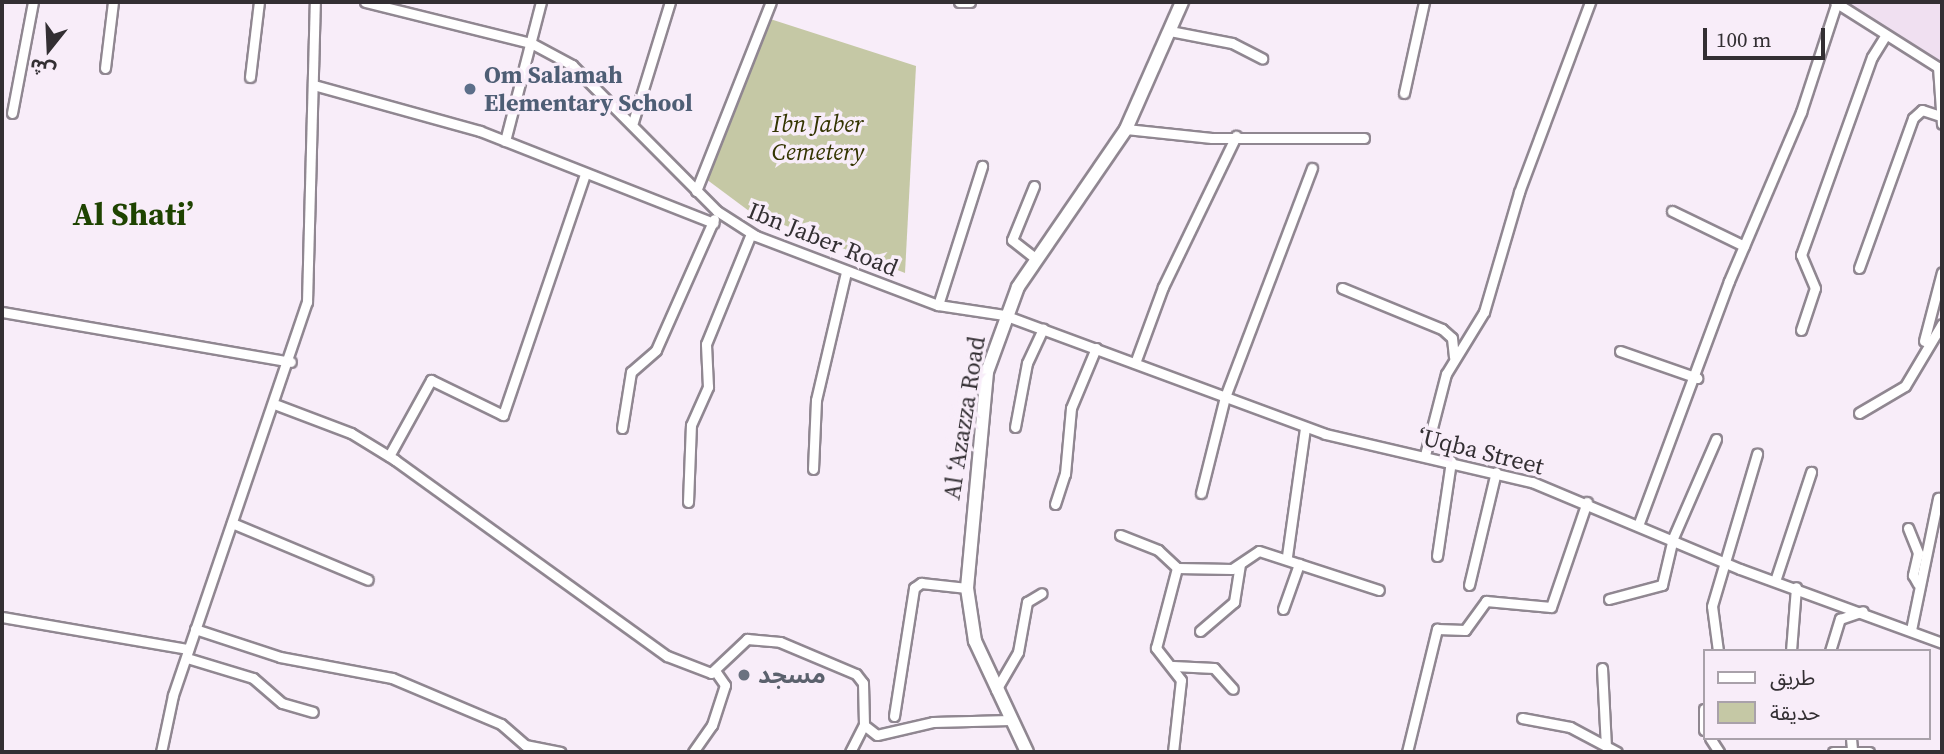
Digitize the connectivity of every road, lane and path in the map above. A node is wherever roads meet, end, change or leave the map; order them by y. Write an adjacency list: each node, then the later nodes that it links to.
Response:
1 (33, 2): 23 (street)
2 (113, 2): 19 (street)
3 (259, 2): 20 (street)
4 (315, 2): 21 (street)
5 (365, 2): 17 (street, Ibn Jaber Road)
6 (541, 2): 17 (street)
7 (670, 2): 25 (street)
8 (771, 2): 34 (street)
9 (958, 2): 10 (street)
10 (970, 2)
11 (1182, 2): 15 (street, Al ‘Azazza Road)
12 (1424, 2): 22 (street)
13 (1590, 2): 54 (street)
14 (1836, 3): 16 (street); 39 (street)
15 (1170, 31): 18 (street); 26 (street, Al ‘Azazza Road)
16 (1886, 34): 24 (street); 50 (street)
17 (530, 43): 25 (street, Ibn Jaber Road); 29 (street)
18 (1262, 58)
19 (105, 68)
20 (250, 77)
21 (314, 85): 29 (street); 55 (street)
22 (1404, 93)
23 (12, 113)
24 (1940, 119): 41 (street)
25 (633, 122): 34 (street, Ibn Jaber Road)
26 (1126, 129): 27 (street); 40 (street, Al ‘Azazza Road)
27 (1236, 136): 28 (street); 56 (street)
28 (1364, 138)
29 (505, 141): 32 (street)
30 (982, 166): 45 (street)
31 (1312, 168): 58 (street)
32 (584, 177): 37 (street); 67 (street)
33 (1034, 187): 40 (street)
34 (696, 191): 35 (street, Ibn Jaber Road)
35 (718, 211): 37 (street); 38 (street, Ibn Jaber Road)
36 (1672, 211): 39 (street)
37 (713, 223): 62 (street)
38 (751, 234): 42 (street, Ibn Jaber Road); 74 (street)
39 (1744, 246): 57 (street)
40 (1036, 259): 47 (street, Al ‘Azazza Road)
41 (1859, 268)
42 (846, 272): 45 (street, Ibn Jaber Road); 69 (street)
43 (1942, 272): 51 (street)
44 (1342, 288): 54 (street)
45 (938, 305): 47 (street, Ibn Jaber Road)
46 (2, 312): 55 (street)
47 (1004, 315): 49 (street, ‘Uqba Street); 93 (street, Al ‘Azazza Road)
48 (1942, 324): 51 (street)
49 (1043, 329): 52 (street, ‘Uqba Street); 61 (street)
50 (1801, 330)
51 (1923, 347): 60 (street)
52 (1096, 348): 56 (street, ‘Uqba Street); 76 (street)
53 (1620, 351): 57 (street)
54 (1454, 357): 66 (street)
55 (291, 362): 59 (street)
56 (1135, 363): 58 (street, ‘Uqba Street)
57 (1697, 378): 78 (street)
58 (1225, 397): 63 (street, ‘Uqba Street); 72 (street)
59 (277, 404): 67 (street); 77 (street)
60 (1859, 413)
61 (1015, 427)
62 (622, 428)
63 (1305, 428): 66 (street, ‘Uqba Street); 82 (street)
64 (1716, 439): 81 (street)
65 (1757, 454): 84 (street)
66 (1424, 455): 68 (street, ‘Uqba Street)
67 (389, 456): 110 (street)
68 (1451, 461): 70 (street, ‘Uqba Street); 83 (street)
69 (813, 469)
70 (1496, 472): 75 (street, ‘Uqba Street); 91 (street)
71 (1811, 472): 89 (street)
72 (1202, 493)
73 (1938, 498): 90 (street)
74 (688, 502)
75 (1587, 502): 78 (street, ‘Uqba Street); 127 (street)
76 (1055, 505)
77 (232, 523): 88 (street); 100 (street)
78 (1639, 523): 81 (street, ‘Uqba Street)
79 (1909, 528): 90 (street)
80 (1120, 536): 87 (street)
81 (1673, 538): 84 (street, ‘Uqba Street); 96 (street)
82 (1287, 556): 85 (street); 86 (street)
83 (1437, 556)
84 (1724, 560): 89 (street, ‘Uqba Street); 104 (street)
85 (1299, 564): 94 (street); 97 (street)
86 (1240, 565): 87 (street); 102 (street)
87 (1177, 568): 108 (street)
88 (368, 580)
89 (1775, 581): 92 (street, ‘Uqba Street)
90 (1918, 584): 101 (street)
91 (1469, 585)
92 (1796, 587): 98 (street, ‘Uqba Street); 105 (street)
93 (967, 588): 112 (street, Al ‘Azazza Road); 114 (street)
94 (1379, 590)
95 (1042, 593): 112 (street)
96 (1609, 599)
97 (1283, 609)
98 (1863, 611): 101 (street, ‘Uqba Street); 106 (street)
99 (2, 617): 107 (street)
100 (195, 629): 107 (street); 122 (street)
101 (1911, 630): 103 (street, ‘Uqba Street)
102 (1200, 631)
103 (1942, 643)
104 (1718, 649)
105 (1791, 649)
106 (1831, 649)
107 (188, 654): 113 (street); 121 (street)
108 (1173, 666): 111 (street); 126 (street)
109 (1602, 668): 119 (street)
110 (716, 672): 117 (street); 123 (street)
111 (1233, 689)
112 (995, 691): 116 (street, Al ‘Azazza Road)
113 (313, 712)
114 (894, 716)
115 (1522, 718): 119 (street)
116 (1010, 720): 117 (street); 125 (street, Al ‘Azazza Road)
117 (864, 725): 124 (street)
118 (1851, 740): 120 (street)
119 (1606, 746): 128 (street)
120 (1852, 749): 129 (street); 130 (street)
121 (161, 752)
122 (560, 752)
123 (693, 752)
124 (850, 752)
125 (1027, 752)
126 (1173, 752)
127 (1407, 752)
128 (1617, 752)
129 (1833, 752)
130 (1869, 752)

